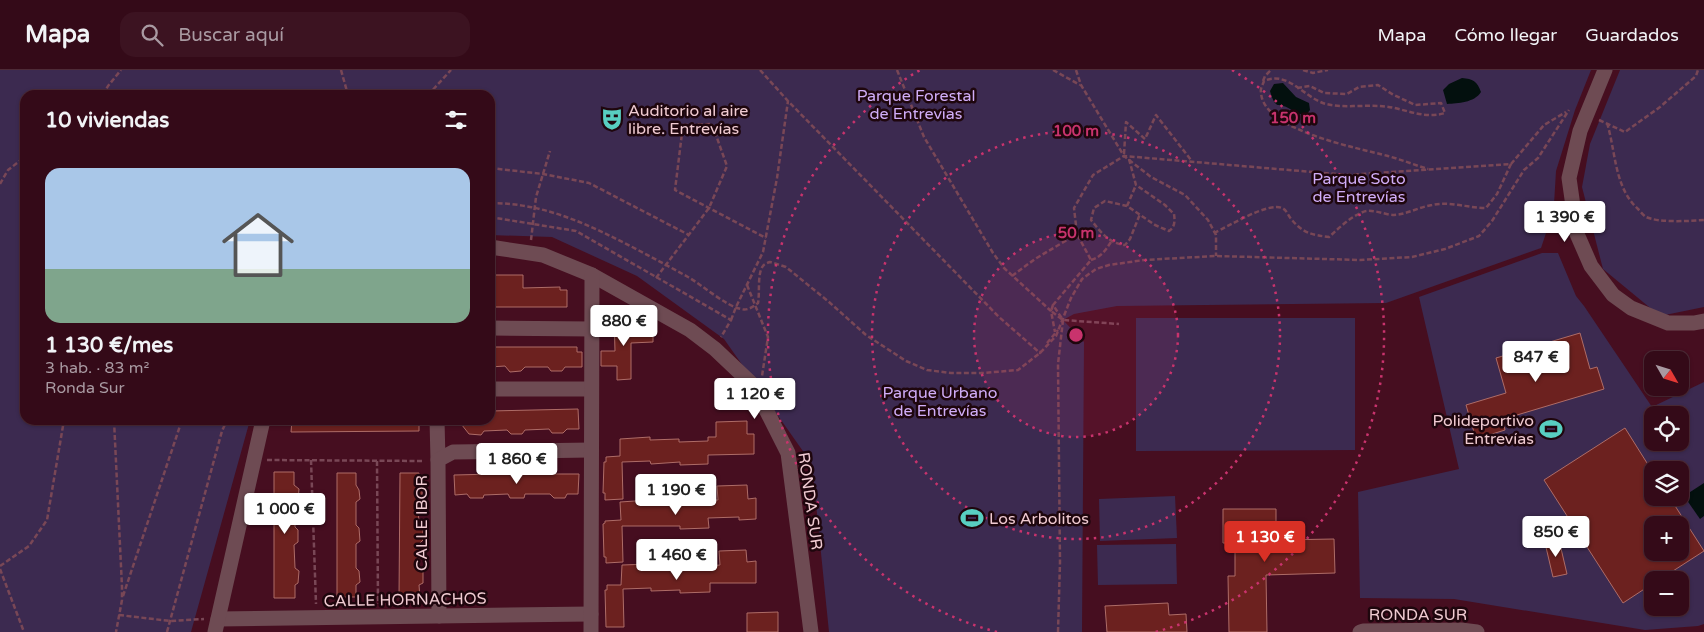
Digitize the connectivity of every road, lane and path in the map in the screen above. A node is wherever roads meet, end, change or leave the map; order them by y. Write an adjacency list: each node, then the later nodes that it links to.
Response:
1 (122, 70): 16 (path)
2 (341, 70): 17 (path)
3 (451, 70): 18 (path)
4 (760, 70): 19 (path)
5 (897, 70): 50 (path)
6 (1053, 70): 13 (path)
7 (1076, 70): 13 (path)
8 (1271, 70): 14 (path)
9 (1303, 70): 10 (path)
10 (1328, 70)
11 (1605, 70): 59 (street)
12 (1698, 70): 37 (path)
13 (1081, 85): 21 (path)
14 (1262, 88): 15 (path); 27 (path)
15 (1297, 88): 15 (path)
16 (106, 90)
17 (347, 90)
18 (433, 90)
19 (788, 101): 42 (path); 65 (path)
20 (550, 151): 28 (path)
21 (1124, 156): 22 (path); 24 (path); 24 (path); 40 (path)
22 (1129, 159): 30 (path); 39 (path)
23 (20, 161): 29 (path)
24 (1192, 161): 27 (path)
25 (1511, 164): 27 (path); 39 (path); 46 (path)
26 (495, 169): 28 (path)
27 (1430, 169)
28 (543, 174): 34 (path); 41 (path)
29 (0, 184)
30 (1136, 186): 32 (path); 35 (path)
31 (495, 203): 34 (path)
32 (1127, 206): 35 (path); 43 (path)
33 (709, 208): 33 (path); 41 (path); 42 (path)
34 (535, 209): 38 (path); 48 (path)
35 (1140, 214): 43 (path)
36 (495, 218): 38 (path)
37 (1704, 220)
38 (533, 224): 45 (path); 51 (path)
39 (1214, 233): 46 (path)
40 (1077, 234): 47 (path); 50 (path)
41 (689, 235): 48 (path)
42 (766, 238): 52 (path)
43 (1111, 242): 47 (path)
44 (495, 248): 45 (street, RONDA SUR)
45 (530, 252): 49 (street, RONDA SUR)
46 (1216, 256): 58 (path)
47 (1091, 260): 54 (path)
48 (666, 265): 51 (path); 55 (path)
49 (592, 276): 62 (street); 64 (street, RONDA SUR)
50 (1012, 276): 56 (path)
51 (656, 278): 57 (path)
52 (747, 285): 53 (path); 55 (path)
53 (755, 305): 55 (path); 65 (path); 68 (path)
54 (1053, 305): 56 (path); 58 (path)
55 (736, 307): 57 (path)
56 (1052, 311): 58 (path); 63 (path)
57 (731, 320): 64 (path)
58 (1062, 320): 60 (path); 63 (path); 94 (path)
59 (1704, 321)
60 (1120, 324)
61 (495, 328): 62 (street)
62 (592, 329): 67 (street)
63 (1056, 334): 65 (path)
64 (715, 349): 68 (street, RONDA SUR)
65 (1040, 353)
66 (495, 388): 67 (street)
67 (591, 389): 75 (street)
68 (758, 394): 93 (street, RONDA SUR)
69 (63, 425): 80 (path)
70 (114, 425): 81 (path)
71 (180, 425): 81 (path)
72 (224, 425): 87 (path)
73 (262, 425): 76 (street)
74 (437, 425): 78 (street, CALLE IBOR)
75 (592, 450): 78 (street, CALLE IBOR); 82 (street)
76 (253, 460): 77 (path); 88 (street)
77 (311, 460): 79 (path); 86 (path)
78 (438, 460): 79 (path); 85 (street, CALLE IBOR)
79 (377, 461): 84 (path)
80 (0, 567): 89 (path)
81 (122, 600): 83 (path)
82 (591, 614): 85 (street, CALLE HORNACHOS); 92 (street)
83 (119, 615): 87 (path); 90 (path)
84 (378, 616): 85 (street, CALLE HORNACHOS); 86 (street, CALLE HORNACHOS)
85 (439, 616)
86 (316, 617): 88 (street, CALLE HORNACHOS)
87 (170, 621): 88 (path); 91 (path)
88 (217, 625)
89 (24, 632)
90 (116, 632)
91 (167, 632)
92 (592, 632)
93 (811, 632)
94 (1058, 632)
95 (1360, 632): 96 (street, RONDA SUR)
96 (1476, 632)

